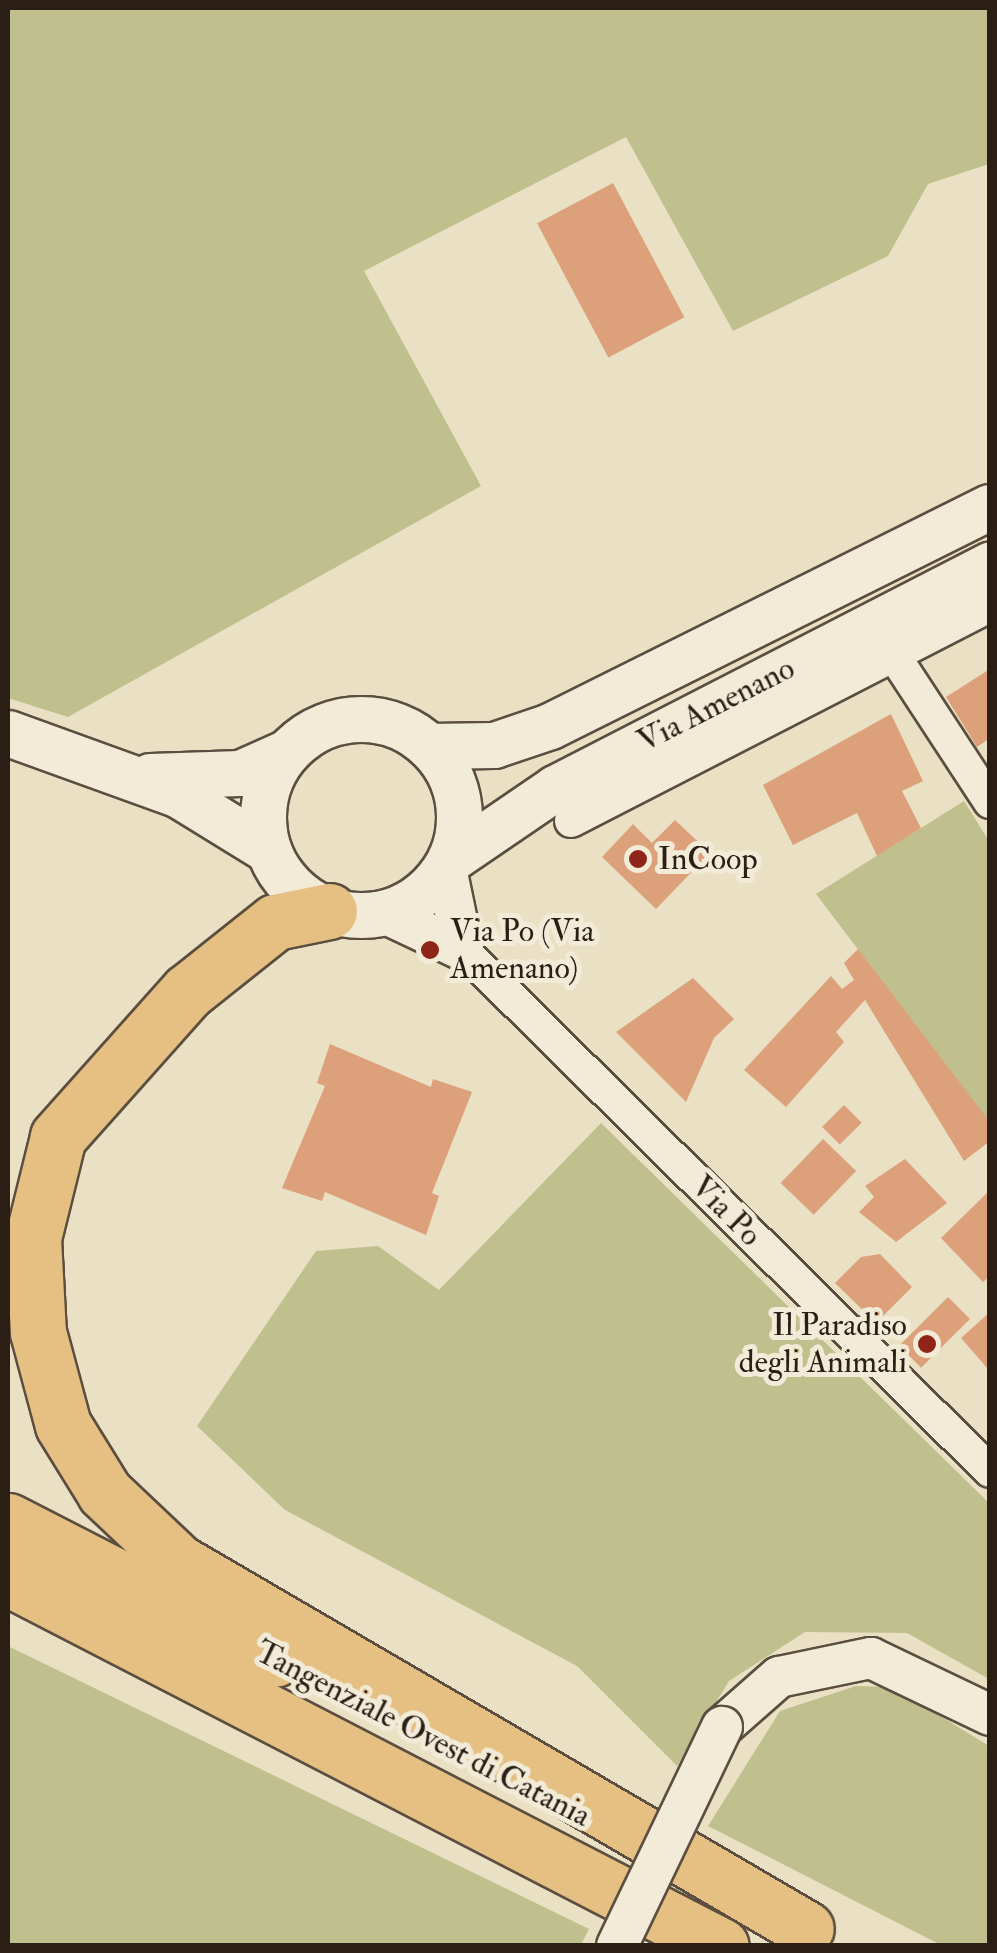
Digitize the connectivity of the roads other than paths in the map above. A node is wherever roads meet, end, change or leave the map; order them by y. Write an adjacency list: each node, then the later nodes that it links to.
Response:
1 (990, 507): 6 (main road, Via Amenano)
2 (990, 564): 12 (main road, Via Amenano)
3 (990, 606): 4 (street)
4 (893, 654): 9 (street); 10 (street)
5 (8, 734): 8 (main road)
6 (429, 746): 7 (main road); 12 (main road)
7 (287, 752): 8 (main road); 11 (main road)
8 (118, 773): 11 (main road)
9 (990, 802)
10 (571, 820)
11 (268, 850): 13 (main road)
12 (448, 864): 14 (main road); 15 (street)
13 (330, 912): 14 (main road); 22 (highway)
14 (386, 914): 15 (street)
15 (462, 950): 16 (street, Via Po)
16 (990, 1471)
17 (8, 1521): 22 (highway, Tangenziale Ovest di Catania)
18 (8, 1578): 21 (highway, Tangenziale Ovest di Catania)
19 (8, 1619): 21 (highway)
20 (990, 1716): 23 (street, bridge)
21 (587, 1880): 24 (highway, Tangenziale Ovest di Catania)
22 (823, 1937)
23 (616, 1946)
24 (722, 1946)

